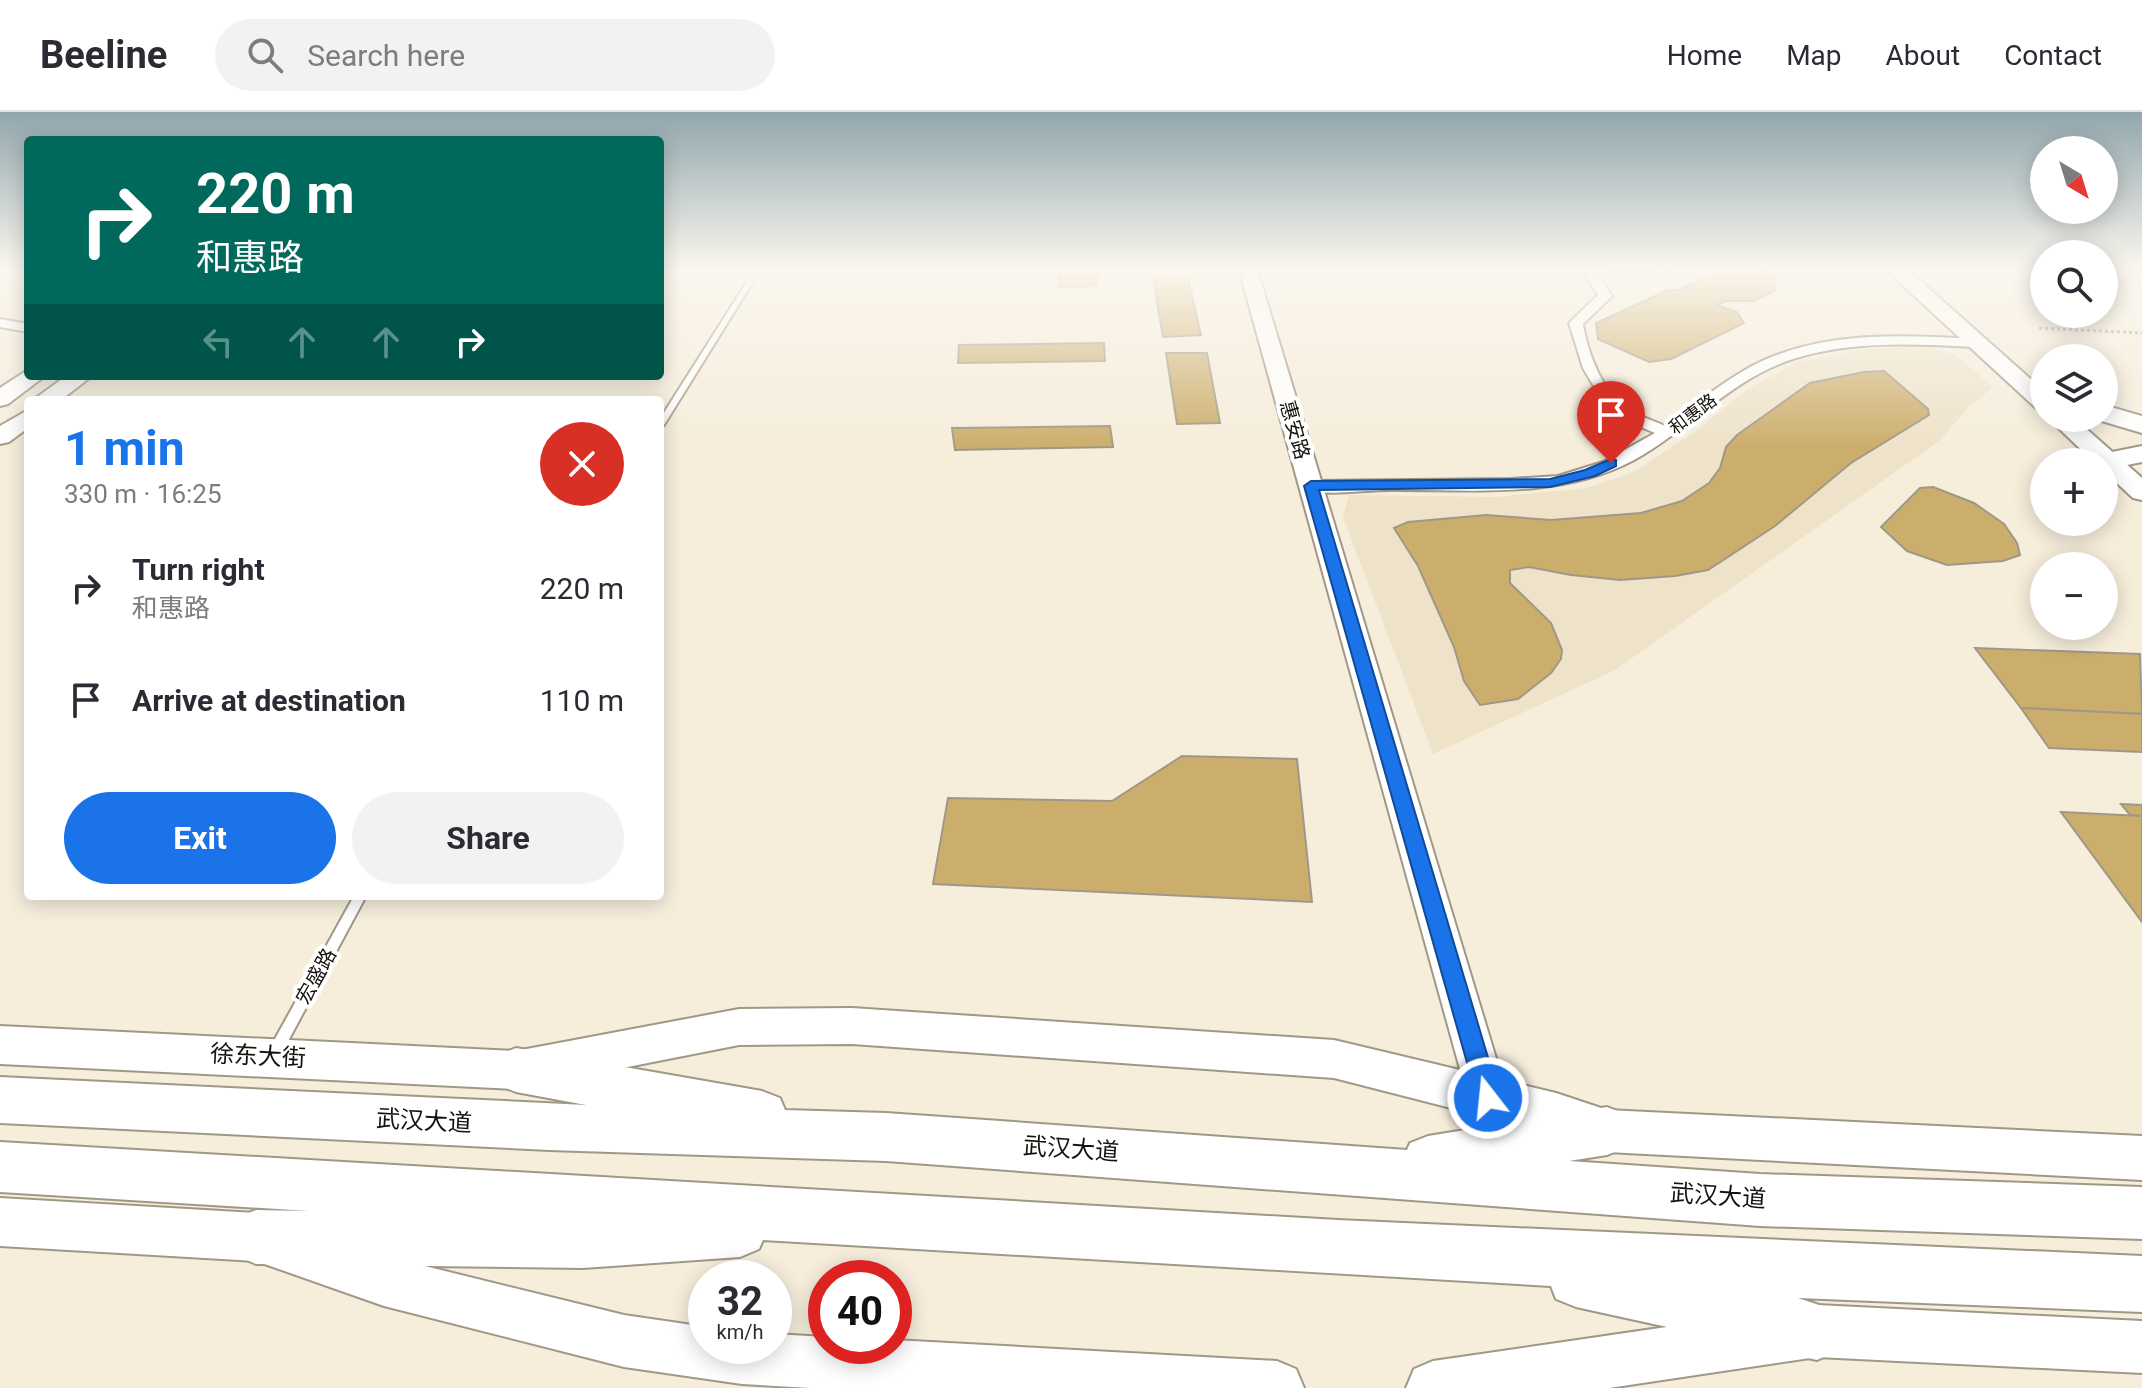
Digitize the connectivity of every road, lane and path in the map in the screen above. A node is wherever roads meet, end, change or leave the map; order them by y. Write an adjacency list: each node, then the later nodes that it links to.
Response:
1 (721, 329): 22 (lane)
2 (1265, 329): 30 (street, 惠安路)
3 (1576, 329): 27 (street)
4 (1961, 329): 8 (main road)
5 (1988, 329): 9 (main road)
6 (2050, 329): 7 (path)
7 (2142, 333)
8 (1977, 343): 14 (main road); 27 (street, 和惠路)
9 (2030, 366)
10 (24, 379): 15 (main road)
11 (25, 380): 18 (main road)
12 (78, 380): 16 (main road)
13 (79, 380): 17 (main road)
14 (2030, 390)
15 (0, 392)
16 (52, 396)
17 (57, 396)
18 (0, 399)
19 (24, 416): 24 (main road)
20 (24, 417): 28 (main road)
21 (2118, 417): 23 (highway)
22 (664, 419)
23 (2142, 425)
24 (0, 430)
25 (2084, 432): 29 (main road)
26 (2102, 432): 29 (main road)
27 (1669, 433): 30 (street, 和惠路)
28 (0, 437)
29 (2130, 459): 31 (main road)
30 (1311, 486): 36 (street, 惠安路)
31 (2142, 492)
32 (358, 900): 34 (lane, 宏盛路)
33 (0, 1045): 34 (main road, 徐东大街)
34 (272, 1056): 35 (main road, 徐东大街)
35 (516, 1070): 36 (main road, 徐东大街); 39 (highway)
36 (1488, 1098): 38 (main road, 徐东大街)
37 (0, 1100): 39 (highway, 武汉大道)
38 (1607, 1131): 40 (main road, 徐东大街); 42 (highway)
39 (886, 1137): 42 (highway, 武汉大道)
40 (2142, 1158)
41 (0, 1167): 44 (highway)
42 (1369, 1170): 43 (highway, 武汉大道)
43 (2142, 1213)
44 (846, 1220): 46 (highway); 47 (highway)
45 (0, 1222): 46 (main road)
46 (256, 1237): 52 (main road)
47 (1460, 1254): 48 (highway); 49 (highway)
48 (2142, 1284)
49 (1817, 1331): 50 (main road); 51 (main road)
50 (2142, 1347)
51 (1572, 1378): 53 (main road)
52 (1277, 1388)
53 (1433, 1388)

